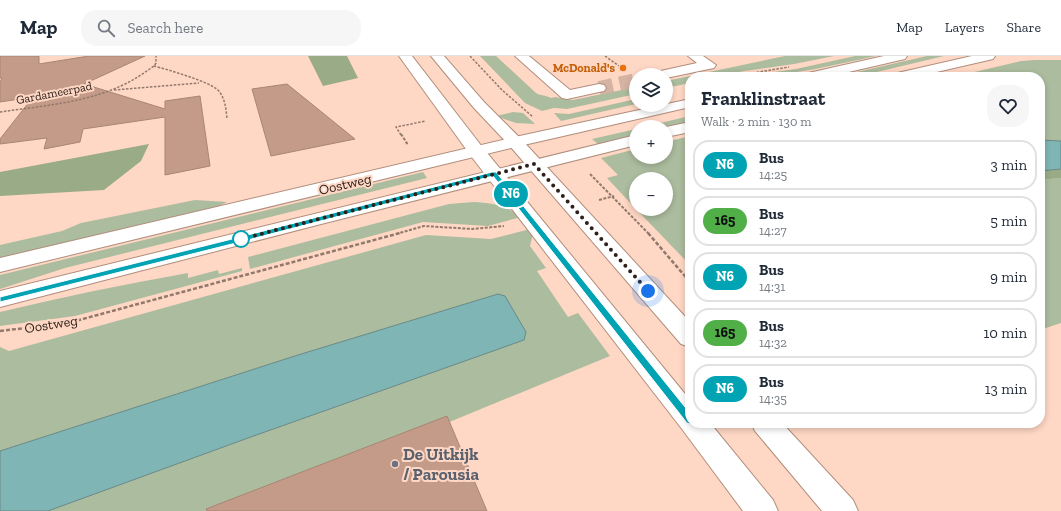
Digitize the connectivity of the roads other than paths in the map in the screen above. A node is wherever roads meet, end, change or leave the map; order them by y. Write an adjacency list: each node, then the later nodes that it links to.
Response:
1 (405, 56): 16 (main road)
2 (437, 56): 14 (main road)
3 (521, 56): 10 (main road)
4 (694, 56): 7 (main road)
5 (901, 56): 8 (main road)
6 (989, 56): 9 (main road)
7 (673, 72)
8 (831, 72)
9 (920, 72)
10 (599, 88)
11 (685, 104): 14 (main road, Oostweg)
12 (685, 128): 13 (main road)
13 (673, 131)
14 (515, 142): 16 (main road, Oostweg); 17 (main road)
15 (629, 142): 17 (main road, Oostweg)
16 (477, 152): 18 (main road); 19 (main road, Oostweg)
17 (534, 164): 18 (main road, Oostweg); 21 (main road)
18 (494, 173): 20 (main road, Oostweg); 22 (main road)
19 (0, 265)
20 (0, 299)
21 (685, 332)
22 (685, 414)
23 (697, 428): 25 (main road)
24 (769, 428): 26 (main road)
25 (762, 511)
26 (842, 511)

